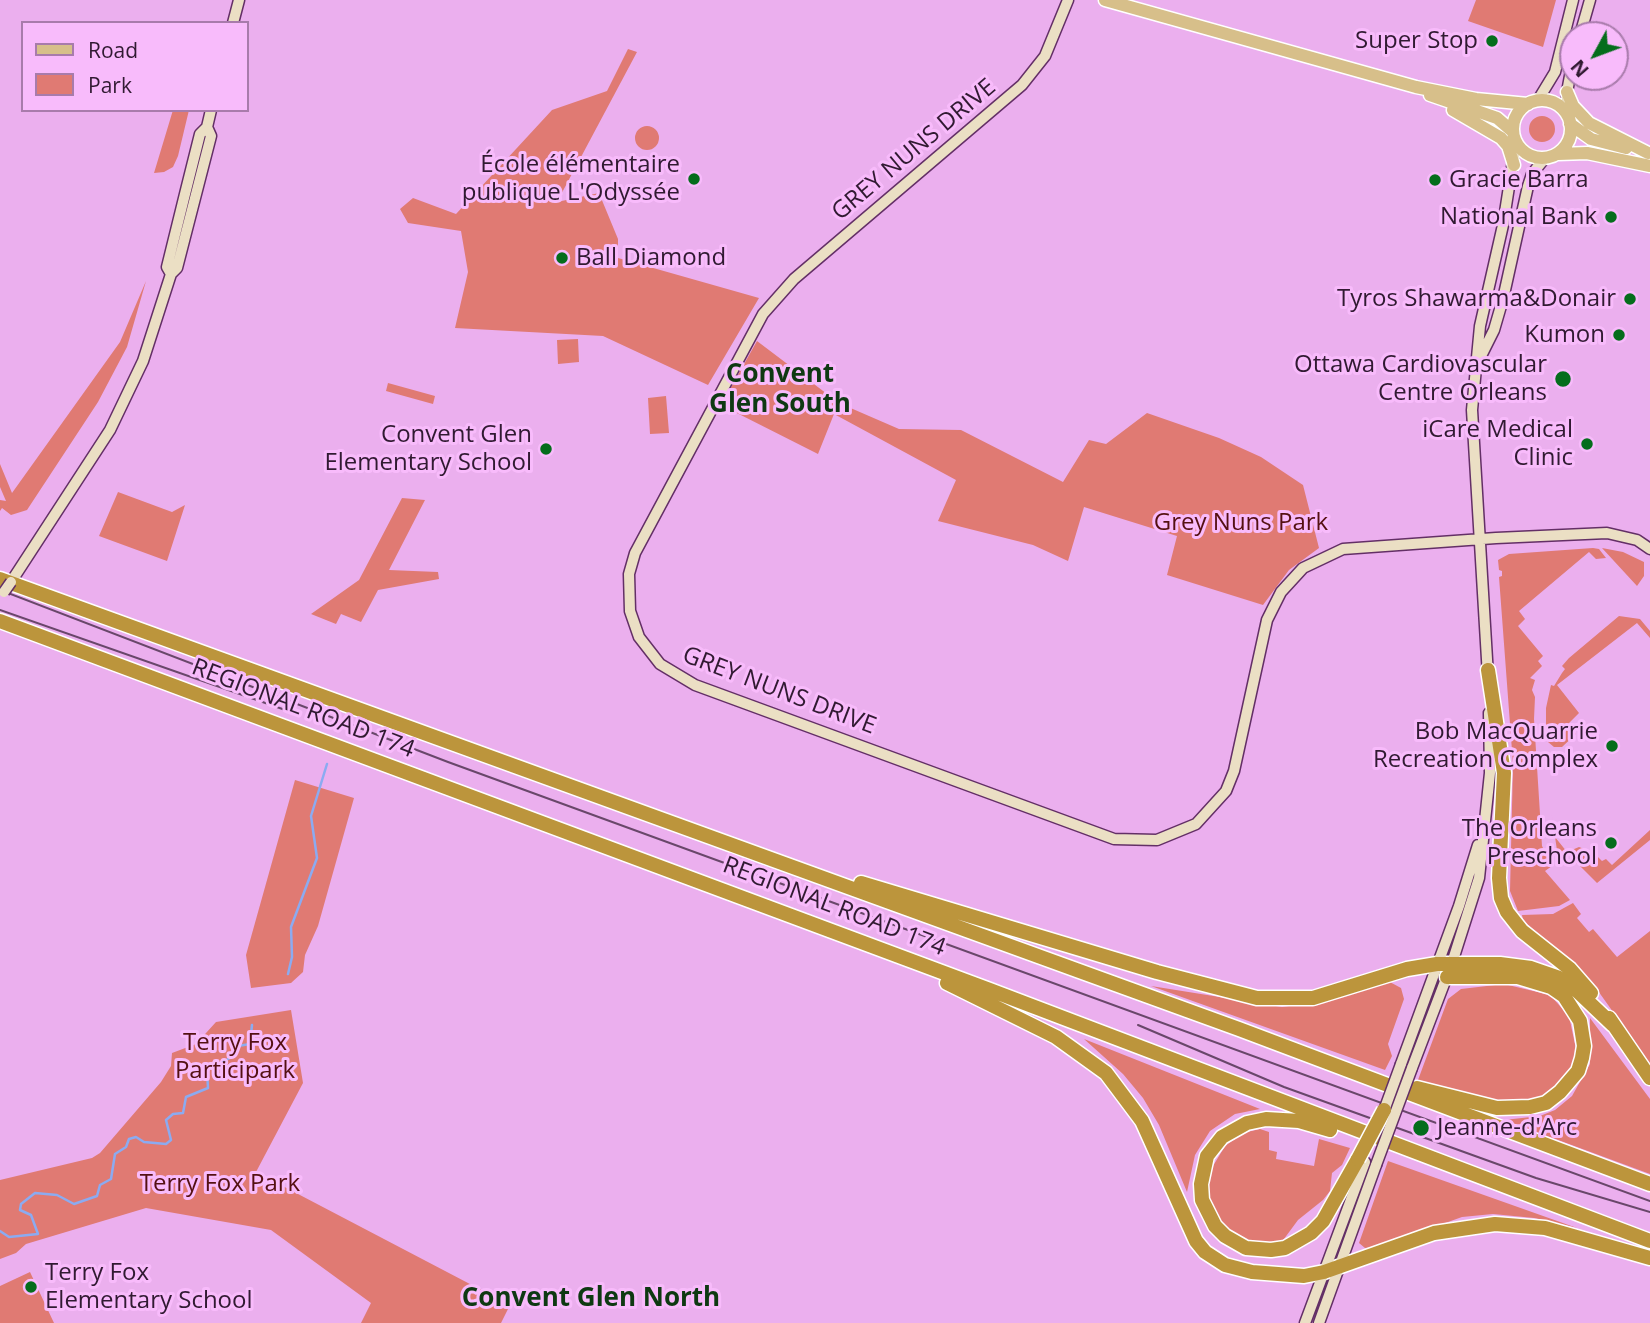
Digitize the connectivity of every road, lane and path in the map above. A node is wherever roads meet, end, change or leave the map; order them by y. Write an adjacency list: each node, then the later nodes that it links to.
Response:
1 (239, 0): 6 (main road)
2 (1069, 0): 19 (main road, GREY NUNS DRIVE)
3 (1105, 0): 8 (main road)
4 (1573, 0): 11 (main road)
5 (1590, 0): 7 (main road)
6 (234, 21)
7 (1584, 21)
8 (1416, 87): 10 (main road); 11 (main road)
9 (1567, 92): 13 (main road); 16 (main road)
10 (1438, 99): 14 (main road); 17 (main road)
11 (1533, 102): 13 (main road); 14 (main road)
12 (211, 112): 22 (main road, bridge)
13 (1568, 119): 15 (main road); 16 (main road)
14 (1514, 137): 15 (main road); 17 (main road)
15 (1551, 156): 16 (main road); 18 (main road)
16 (1649, 158)
17 (1514, 164): 18 (main road)
18 (1475, 368): 19 (main road)
19 (1477, 540): 20 (main road, GREY NUNS DRIVE); 24 (main road)
20 (1650, 549)
21 (0, 579): 25 (highway, REGIONAL ROAD 174)
22 (0, 597)
23 (0, 621): 26 (highway, REGIONAL ROAD 174)
24 (1488, 670): 27 (main road); 28 (highway)
25 (724, 843): 27 (highway); 29 (highway, REGIONAL ROAD 174)
26 (710, 885): 34 (highway, REGIONAL ROAD 174); 38 (highway)
27 (1445, 968): 28 (highway); 29 (highway); 31 (main road, bridge)
28 (1613, 1025): 30 (highway)
29 (1239, 1029): 33 (highway, REGIONAL ROAD 174)
30 (1650, 1078)
31 (1390, 1112): 32 (highway, bridge)
32 (1367, 1162): 34 (highway); 37 (main road); 38 (main road)
33 (1650, 1184)
34 (1508, 1189): 35 (highway, REGIONAL ROAD 174)
35 (1650, 1241)
36 (1650, 1258): 37 (highway)
37 (1341, 1266): 38 (highway); 40 (main road)
38 (1324, 1272): 39 (main road)
39 (1305, 1323)
40 (1319, 1323)

